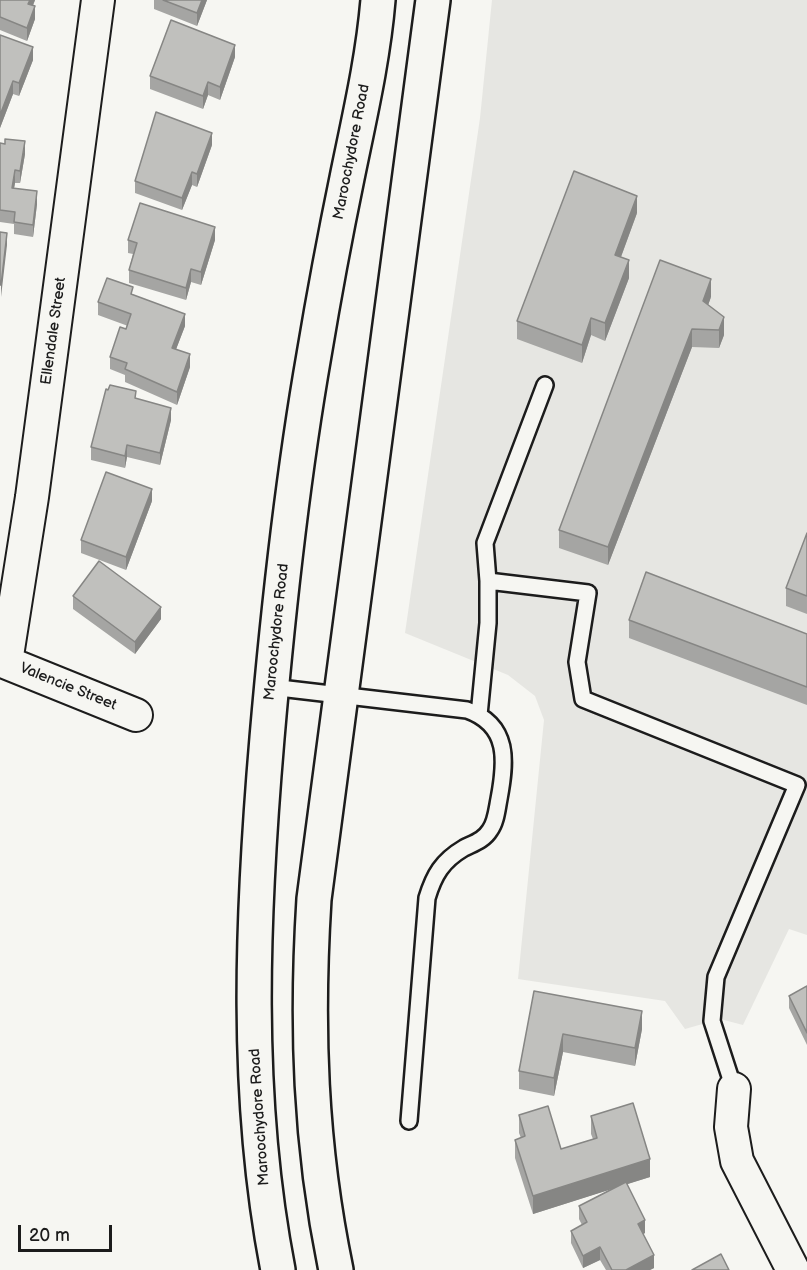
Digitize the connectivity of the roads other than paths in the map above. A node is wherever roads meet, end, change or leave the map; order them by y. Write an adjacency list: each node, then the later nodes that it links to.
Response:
1 (98, 0): 6 (street, Ellendale Street)
2 (378, 0): 7 (main road, Maroochydore Road)
3 (433, 0): 8 (main road)
4 (545, 385): 5 (lane)
5 (488, 580): 9 (lane); 11 (lane)
6 (3, 661): 10 (street, Valencie Street)
7 (271, 687): 8 (lane); 13 (main road, Maroochydore Road)
8 (341, 694): 9 (lane); 14 (main road)
9 (479, 715): 12 (lane)
10 (136, 716)
11 (734, 1089): 15 (street)
12 (409, 1121)
13 (279, 1270)
14 (336, 1270)
15 (793, 1270)

